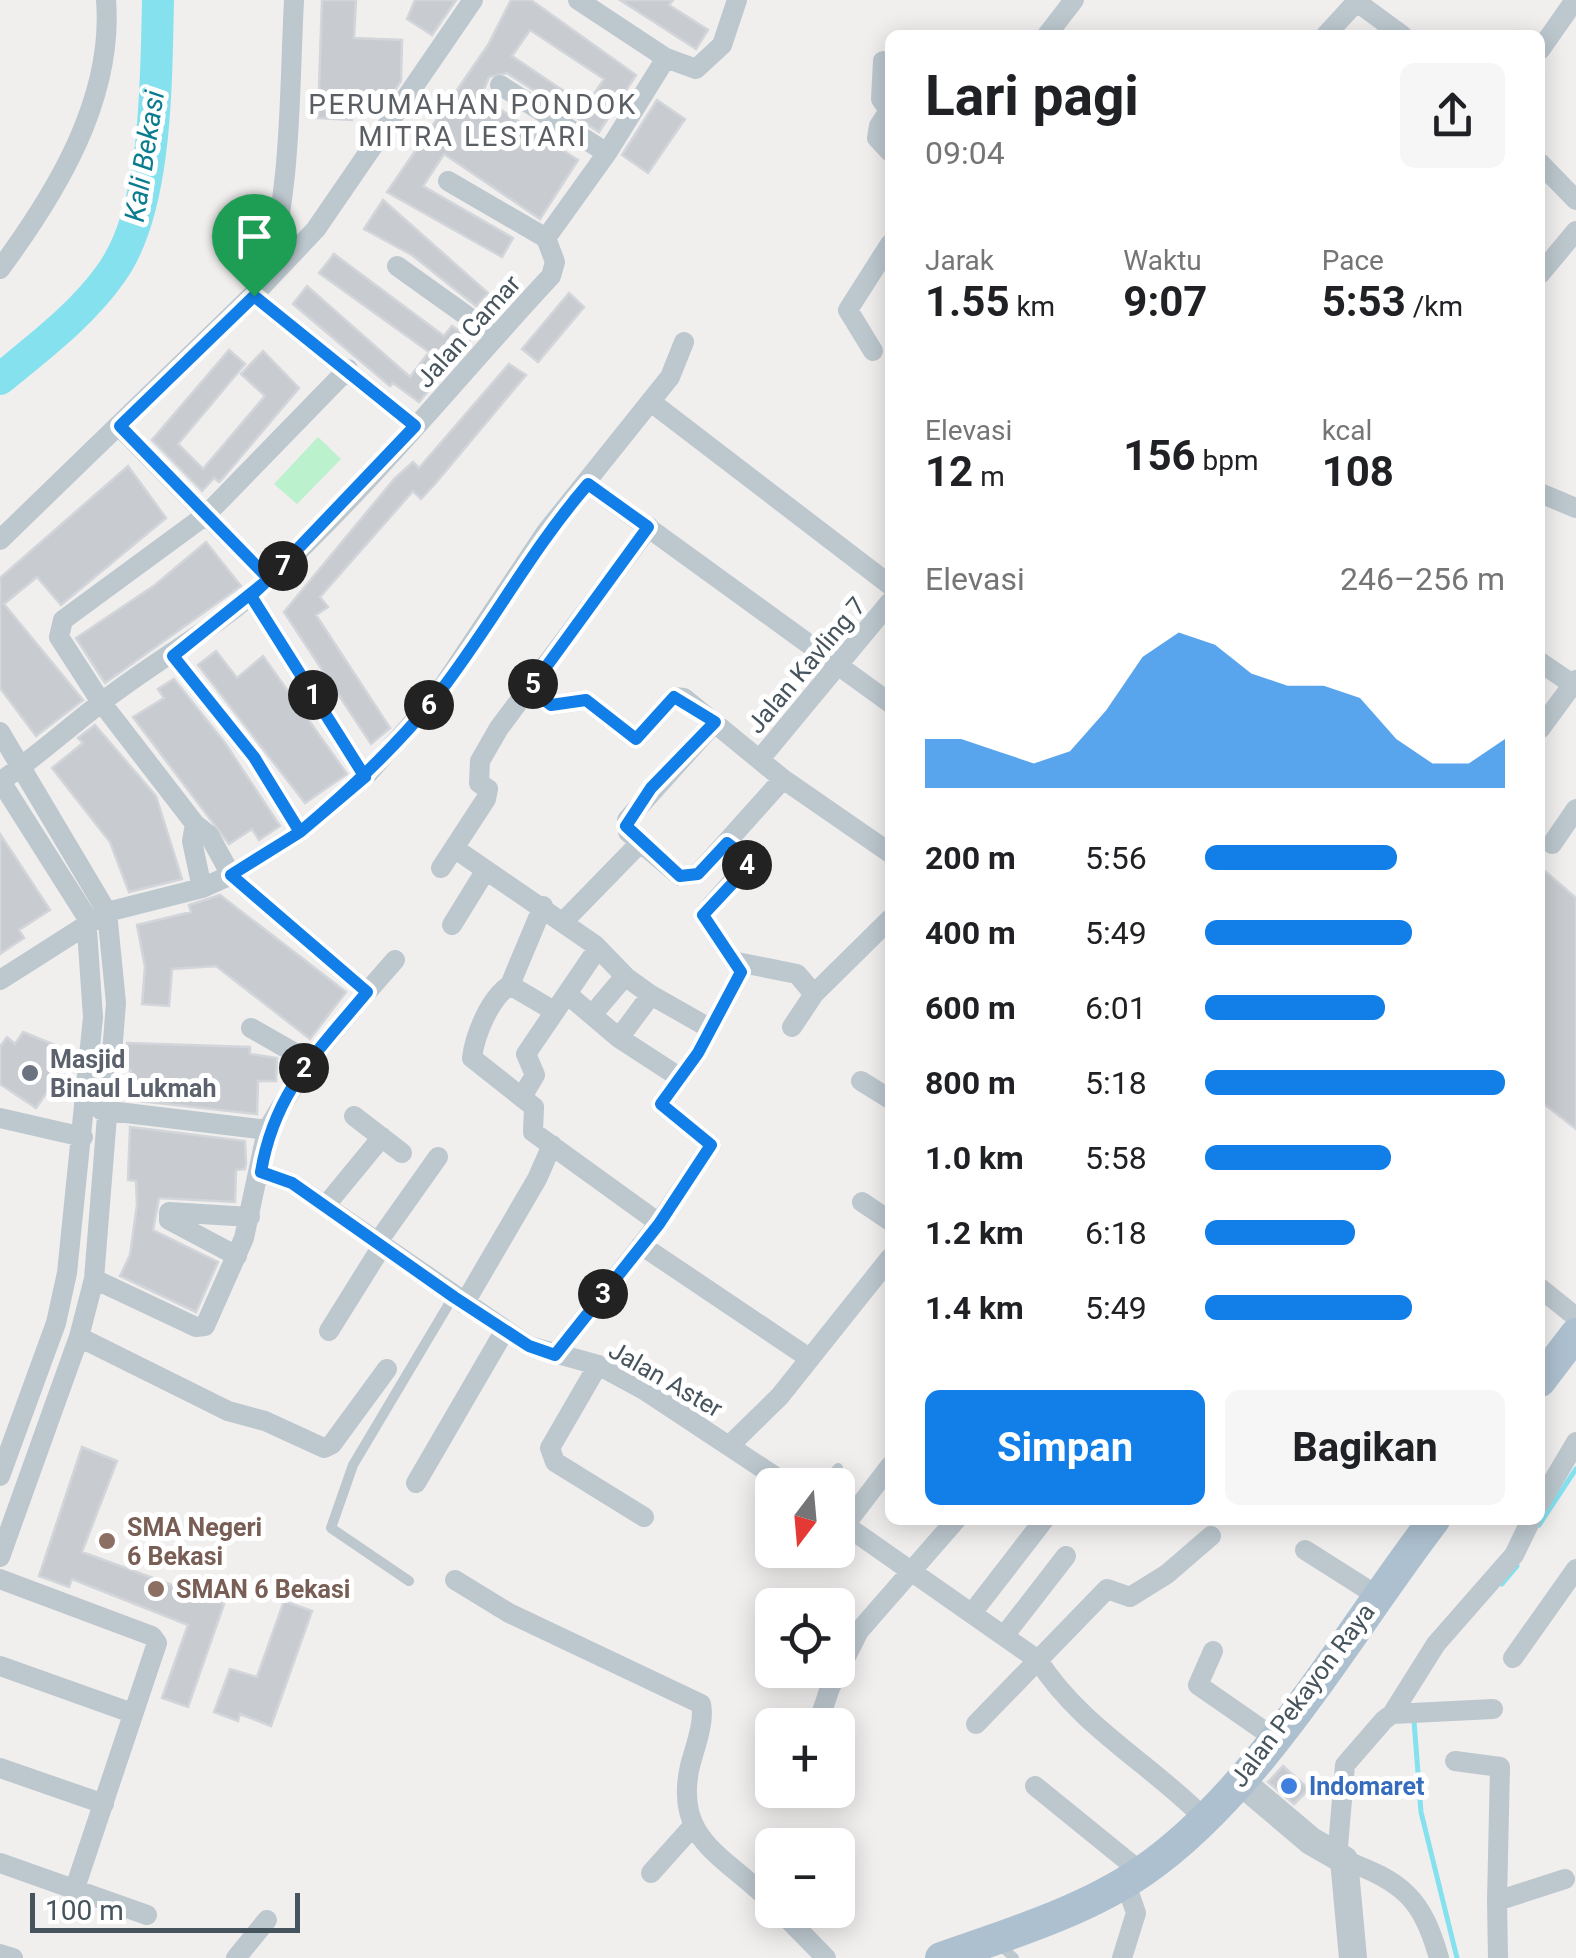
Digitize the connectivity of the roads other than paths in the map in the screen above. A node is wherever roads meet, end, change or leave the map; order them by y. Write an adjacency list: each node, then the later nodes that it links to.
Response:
1 (106, 0): 28 (street)
2 (294, 0): 29 (street)
3 (473, 0): 29 (street)
4 (578, 0): 13 (street)
5 (738, 0): 13 (street)
6 (1575, 0): 12 (street)
7 (1072, 1): 9 (street)
8 (1356, 1): 10 (street); 11 (street)
9 (1051, 30)
10 (1330, 30)
11 (1395, 30)
12 (1545, 43)
13 (666, 58): 19 (street)
14 (883, 61): 16 (street)
15 (500, 86): 19 (street)
16 (885, 103)
17 (885, 116): 18 (street)
18 (885, 147)
19 (607, 153): 24 (street)
20 (1545, 168): 22 (street)
21 (448, 181): 24 (street)
22 (1576, 200)
23 (1576, 231): 27 (street)
24 (546, 238): 30 (street, Jalan Camar)
25 (885, 252): 32 (street)
26 (397, 266): 30 (street)
27 (1545, 268)
28 (0, 269)
29 (259, 290): 33 (street); 35 (street)
30 (496, 336): 36 (street, Jalan Camar)
31 (684, 342): 34 (street)
32 (873, 351)
33 (348, 369): 36 (street); 40 (street)
34 (651, 402): 37 (street); 44 (street)
35 (120, 426): 40 (street); 42 (street)
36 (415, 426): 43 (street, Jalan Camar)
37 (588, 484): 41 (street); 59 (street)
38 (1545, 495): 39 (street)
39 (1576, 508)
40 (206, 515): 43 (street); 53 (street)
41 (648, 527): 49 (street); 51 (street)
42 (0, 540)
43 (269, 579): 45 (street, Jalan Camar)
44 (885, 580)
45 (251, 596): 47 (street, Jalan Camar); 59 (street)
46 (885, 608): 49 (street, Jalan Kavling 7)
47 (173, 656): 53 (street, Jalan Camar); 64 (street)
48 (1545, 665): 50 (street)
49 (840, 667): 52 (street); 57 (street, Jalan Kavling 7)
50 (1574, 682): 55 (street)
51 (530, 689): 54 (street); 68 (street)
52 (885, 699)
53 (101, 702): 58 (street, Jalan Camar); 63 (street)
54 (715, 722): 57 (street); 65 (street)
55 (1545, 722)
56 (0, 732): 58 (street)
57 (760, 759): 60 (street)
58 (23, 766): 61 (street, Jalan Camar); 75 (street)
59 (365, 777): 64 (street)
60 (784, 780): 66 (street); 69 (street)
61 (0, 781): 78 (street)
62 (1576, 809): 67 (street)
63 (196, 824): 72 (street); 73 (street)
64 (300, 832): 72 (street)
65 (640, 843): 66 (street); 76 (street)
66 (727, 843): 82 (street)
67 (1552, 844)
68 (454, 848): 70 (street); 71 (street)
69 (885, 851)
70 (441, 868)
71 (484, 873): 74 (street); 79 (street)
72 (231, 875): 73 (street); 86 (street)
73 (202, 888): 75 (street)
74 (543, 906): 76 (street); 85 (street)
75 (107, 912): 78 (street); 101 (street)
76 (563, 922): 80 (street)
77 (885, 923): 87 (street)
78 (89, 924): 84 (street); 100 (street)
79 (452, 925)
80 (598, 948): 83 (street); 89 (street)
81 (395, 960): 86 (street)
82 (737, 962): 87 (street); 93 (street)
83 (624, 976): 88 (street); 90 (street)
84 (1, 979)
85 (510, 984): 89 (street); 99 (street)
86 (367, 992): 95 (street)
87 (814, 994): 91 (street)
88 (651, 995): 93 (street); 94 (street)
89 (560, 1003): 90 (street); 99 (street)
90 (592, 1015): 94 (street)
91 (792, 1027)
92 (250, 1028): 95 (street)
93 (710, 1029): 96 (street)
94 (619, 1038): 96 (street)
95 (309, 1062): 104 (street)
96 (679, 1077): 117 (street)
97 (861, 1081): 98 (street)
98 (885, 1096)
99 (522, 1097): 107 (street)
100 (86, 1109): 101 (street); 105 (street)
101 (110, 1110): 104 (street); 112 (street)
102 (354, 1116): 106 (street)
103 (0, 1118): 105 (street)
104 (268, 1130): 110 (street)
105 (83, 1136): 111 (street)
106 (382, 1138): 108 (street); 114 (street)
107 (552, 1145): 117 (street); 124 (street)
108 (402, 1153)
109 (438, 1156): 119 (street)
110 (261, 1172): 114 (street, Jalan Aster); 115 (street)
111 (77, 1199): 112 (street); 137 (street)
112 (102, 1201): 122 (street)
113 (862, 1202): 116 (street)
114 (326, 1206): 119 (street, Jalan Aster)
115 (250, 1217): 120 (street); 120 (street)
116 (885, 1218)
117 (659, 1224): 118 (street)
118 (641, 1244): 130 (street); 131 (street)
119 (379, 1245): 124 (street, Jalan Aster); 127 (street)
120 (237, 1256): 122 (street)
121 (885, 1264): 131 (street)
122 (94, 1279): 129 (street)
123 (1545, 1292): 125 (street)
124 (459, 1301): 126 (street, Jalan Aster); 158 (lane)
125 (1576, 1317)
126 (505, 1330): 130 (street, Jalan Aster); 141 (street)
127 (329, 1332)
128 (1576, 1334): 134 (main road)
129 (79, 1336): 133 (street); 139 (street)
130 (555, 1355): 132 (street, Jalan Aster)
131 (808, 1358): 136 (street)
132 (598, 1365): 136 (street, Jalan Aster); 144 (street)
133 (387, 1368)
134 (1545, 1374)
135 (1576, 1442): 142 (street)
136 (730, 1445): 138 (street, Jalan Aster)
137 (3, 1468): 139 (street)
138 (763, 1468)
139 (31, 1470): 153 (street)
140 (885, 1472): 143 (street)
141 (416, 1483)
142 (1545, 1495)
143 (855, 1506)
144 (644, 1517)
145 (952, 1525): 155 (street)
146 (1040, 1525): 160 (street)
147 (1424, 1525): 159 (main road, Jalan Pekayon Raya)
148 (1529, 1525): 169 (street)
149 (855, 1532): 155 (street)
150 (1210, 1536): 164 (street)
151 (1305, 1550): 159 (street)
152 (1066, 1556): 161 (street)
153 (0, 1557)
154 (1576, 1569): 163 (street)
155 (912, 1571): 160 (street); 166 (street)
156 (0, 1579): 168 (street)
157 (455, 1580): 178 (street)
158 (408, 1581)
159 (1376, 1595): 171 (main road, Jalan Pekayon Raya)
160 (972, 1613): 161 (street)
161 (1004, 1636): 164 (street)
162 (1213, 1651): 171 (street)
163 (1513, 1658)
164 (1038, 1660): 170 (street); 177 (street)
165 (0, 1666): 168 (street)
166 (824, 1708)
167 (1492, 1709): 169 (street)
168 (132, 1713): 176 (street)
169 (1392, 1714): 179 (street)
170 (976, 1724)
171 (1274, 1737): 174 (main road, Jalan Pekayon Raya)
172 (1456, 1761): 186 (street)
173 (0, 1768): 176 (street)
174 (1240, 1781): 177 (main road, Jalan Pekayon Raya); 179 (street)
175 (1036, 1786): 182 (street)
176 (104, 1804): 185 (street)
177 (1203, 1816): 182 (main road, Jalan Pekayon Raya)
178 (692, 1826): 181 (street); 184 (street)
179 (1340, 1859): 197 (street); 198 (street)
180 (0, 1863): 185 (street)
181 (651, 1873)
182 (1133, 1877): 190 (main road, Jalan Pekayon Raya); 196 (street)
183 (1564, 1879): 186 (street)
184 (755, 1887)
185 (75, 1888): 187 (street)
186 (1497, 1901): 199 (street)
187 (147, 1915)
188 (267, 1920): 193 (street)
189 (797, 1928): 194 (street)
190 (1005, 1949): 195 (main road, Jalan Pekayon Raya)
191 (0, 1954): 192 (street)
192 (13, 1958)
193 (236, 1958)
194 (826, 1958)
195 (941, 1958)
196 (1122, 1958)
197 (1352, 1958)
198 (1439, 1958)
199 (1498, 1958)

